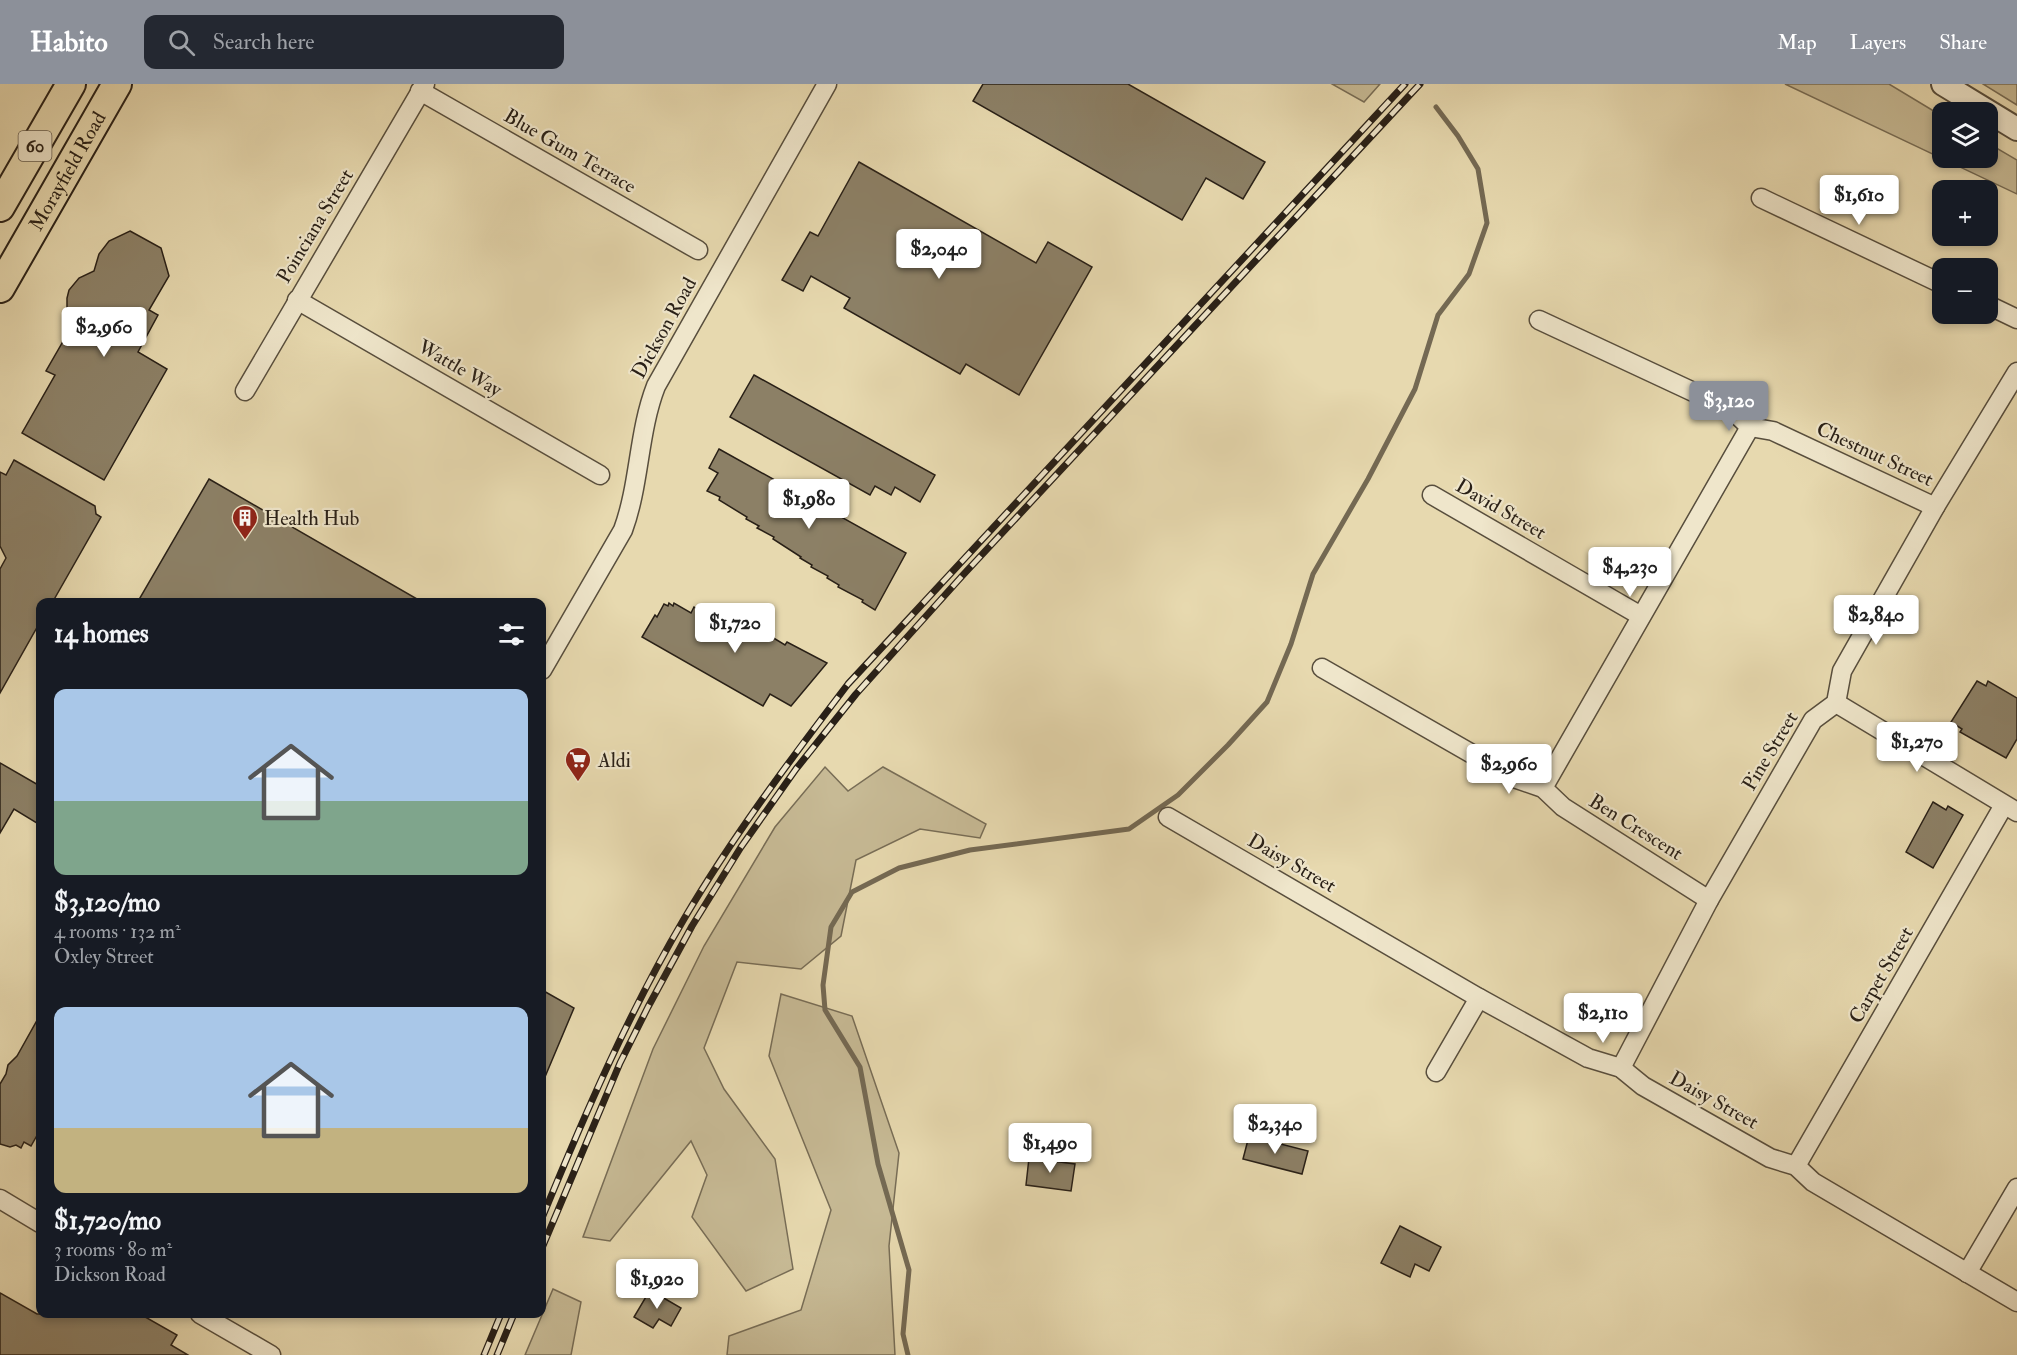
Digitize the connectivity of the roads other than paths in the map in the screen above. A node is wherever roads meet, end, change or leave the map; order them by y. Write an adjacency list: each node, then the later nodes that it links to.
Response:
1 (71, 84): 8 (main road, Morayfield Road / 60)
2 (117, 84): 11 (main road, Morayfield Road / 60)
3 (827, 84): 23 (street, Dickson Road)
4 (1943, 84): 6 (street)
5 (423, 88): 9 (street, Blue Gum Terrace); 12 (street, Poinciana Street)
6 (2017, 129)
7 (1761, 198): 10 (street)
8 (0, 207)
9 (698, 250)
10 (1932, 279)
11 (0, 288)
12 (297, 300): 17 (street, Poinciana Street); 19 (street, Wattle Way)
13 (1998, 310): 14 (street)
14 (2017, 319)
15 (1539, 320): 18 (street, Chestnut Street)
16 (2017, 372): 21 (street)
17 (245, 391)
18 (1750, 427): 21 (street, Chestnut Street); 22 (street)
19 (600, 474)
20 (1432, 495): 22 (street, David Street)
21 (1935, 507): 25 (street)
22 (1641, 616): 26 (street)
23 (546, 663)
24 (1322, 668): 26 (street, Ben Crescent)
25 (1836, 703): 27 (street); 29 (street, Pine Street)
26 (1543, 788): 29 (street, Ben Crescent)
27 (2011, 809): 33 (street, Carpet Street)
28 (1168, 817): 30 (street, Daisy Street)
29 (1709, 900): 31 (street, Pine Street)
30 (1479, 998): 31 (street, Daisy Street); 32 (street)
31 (1621, 1068): 33 (street, Daisy Street)
32 (1436, 1072)
33 (1796, 1166): 37 (street, Daisy Street)
34 (2017, 1188): 37 (street)
35 (0, 1199): 36 (street)
36 (36, 1221)
37 (1967, 1273): 38 (street, Daisy Street)
38 (2017, 1302)
39 (207, 1318): 40 (street)
40 (271, 1355)

